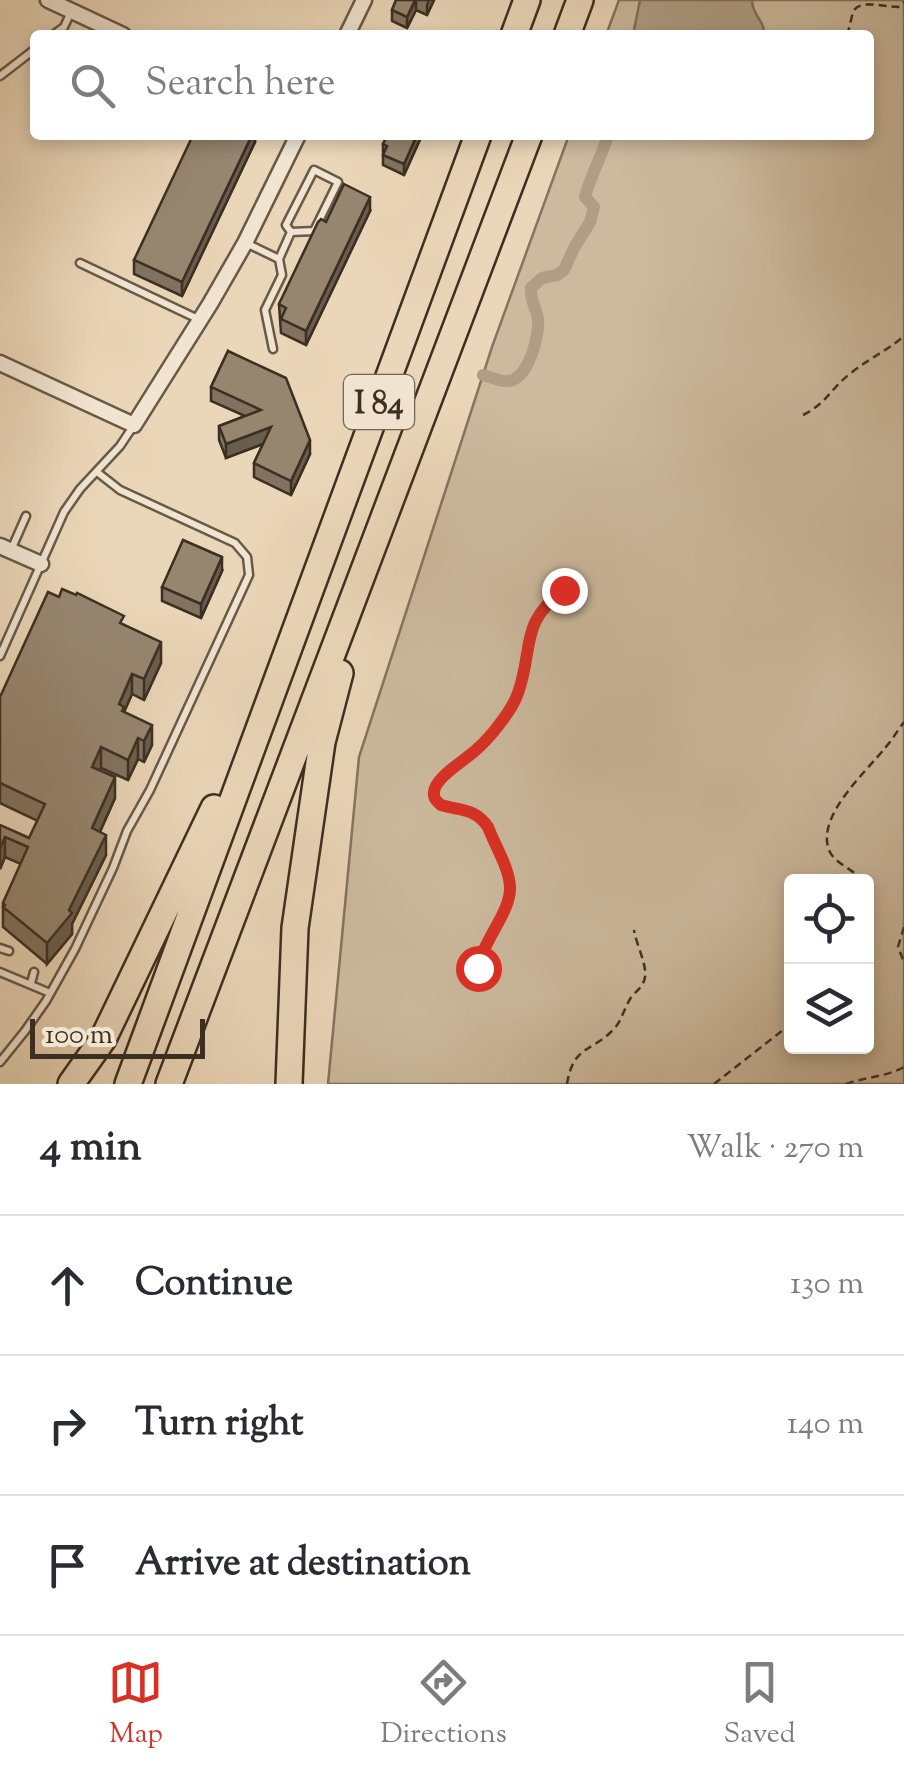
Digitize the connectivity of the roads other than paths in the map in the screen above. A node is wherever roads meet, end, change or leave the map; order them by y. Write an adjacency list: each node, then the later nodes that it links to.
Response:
1 (48, 0): 5 (street)
2 (364, 0): 8 (street)
3 (527, 0): 9 (highway)
4 (580, 0): 10 (highway)
5 (71, 10): 6 (lane); 7 (street)
6 (60, 30)
7 (113, 30)
8 (349, 30)
9 (516, 30)
10 (569, 30)
11 (30, 53): 12 (lane)
12 (0, 76)
13 (296, 140): 17 (street)
14 (476, 140): 32 (highway, I 84)
15 (528, 140): 28 (highway, I 84)
16 (290, 232): 16 (lane); 18 (lane)
17 (245, 242): 18 (lane); 20 (street)
18 (279, 259): 21 (lane)
19 (80, 263): 20 (lane)
20 (200, 320): 23 (street)
21 (272, 349)
22 (0, 363): 23 (street)
23 (134, 426): 24 (lane)
24 (98, 472): 27 (lane); 38 (lane)
25 (26, 516): 26 (lane)
26 (5, 548): 27 (street)
27 (41, 564): 30 (lane)
28 (363, 575): 42 (highway, I 84); 43 (highway)
29 (0, 632): 30 (lane)
30 (9, 636): 31 (lane)
31 (0, 656)
32 (280, 668): 40 (highway); 41 (highway, I 84)
33 (0, 948): 34 (lane)
34 (10, 951)
35 (0, 972): 37 (lane)
36 (34, 972): 37 (lane)
37 (31, 984): 38 (lane)
38 (50, 993): 39 (lane)
39 (0, 1062)
40 (72, 1084)
41 (128, 1084)
42 (169, 1084)
43 (288, 1084)

